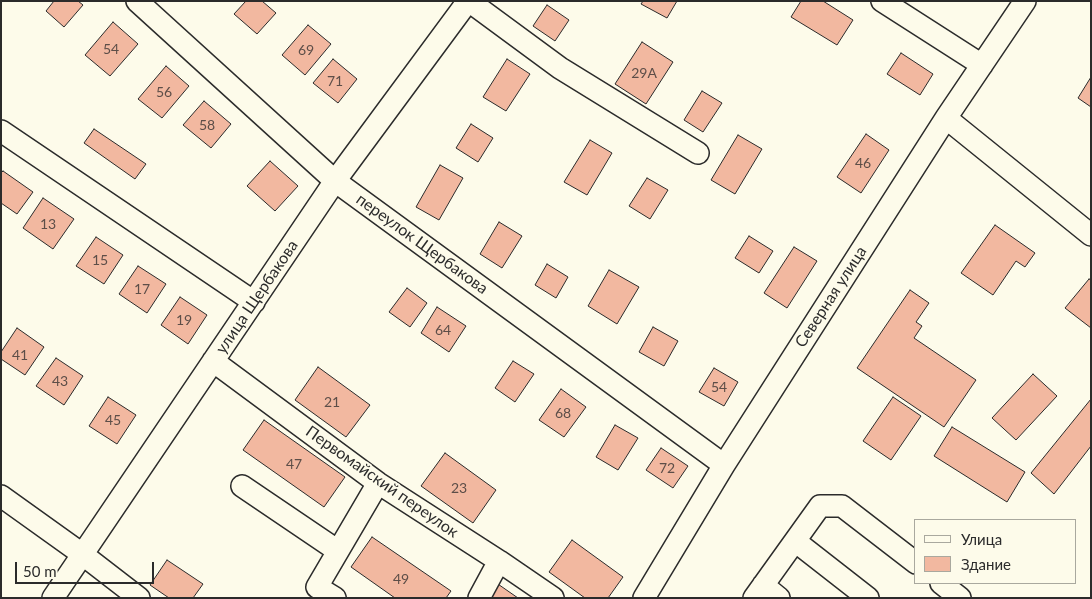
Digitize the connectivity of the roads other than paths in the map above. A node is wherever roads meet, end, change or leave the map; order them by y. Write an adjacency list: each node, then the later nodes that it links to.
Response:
1 (137, 1): 10 (street, переулок Щербакова)
2 (469, 1): 9 (street); 10 (street, улица Щербакова)
3 (882, 1): 5 (street)
4 (1025, 1): 6 (street, Северная улица)
5 (908, 8): 6 (street)
6 (982, 65): 7 (street, Северная улица)
7 (946, 118): 11 (street); 14 (street, Северная улица)
8 (1, 131): 12 (street)
9 (698, 153)
10 (336, 181): 12 (street, улица Щербакова); 14 (street, переулок Щербакова)
11 (1091, 235)
12 (254, 302): 13 (street, улица Щербакова)
13 (213, 361): 15 (street, Первомайский переулок); 20 (street, улица Щербакова)
14 (724, 465): 30 (street, Северная улица)
15 (378, 483): 19 (street); 22 (street, Первомайский переулок)
16 (242, 486): 19 (street)
17 (1, 496): 20 (street)
18 (795, 541): 21 (street); 24 (street); 31 (street)
19 (338, 551): 27 (street)
20 (82, 554): 25 (street, улица Щербакова); 26 (street)
21 (914, 561)
22 (500, 562): 28 (street); 29 (street, Первомайский переулок)
23 (942, 584): 32 (street)
24 (765, 594)
25 (53, 598)
26 (138, 598)
27 (335, 598)
28 (479, 598)
29 (553, 598)
30 (644, 598)
31 (868, 598)
32 (960, 598)

